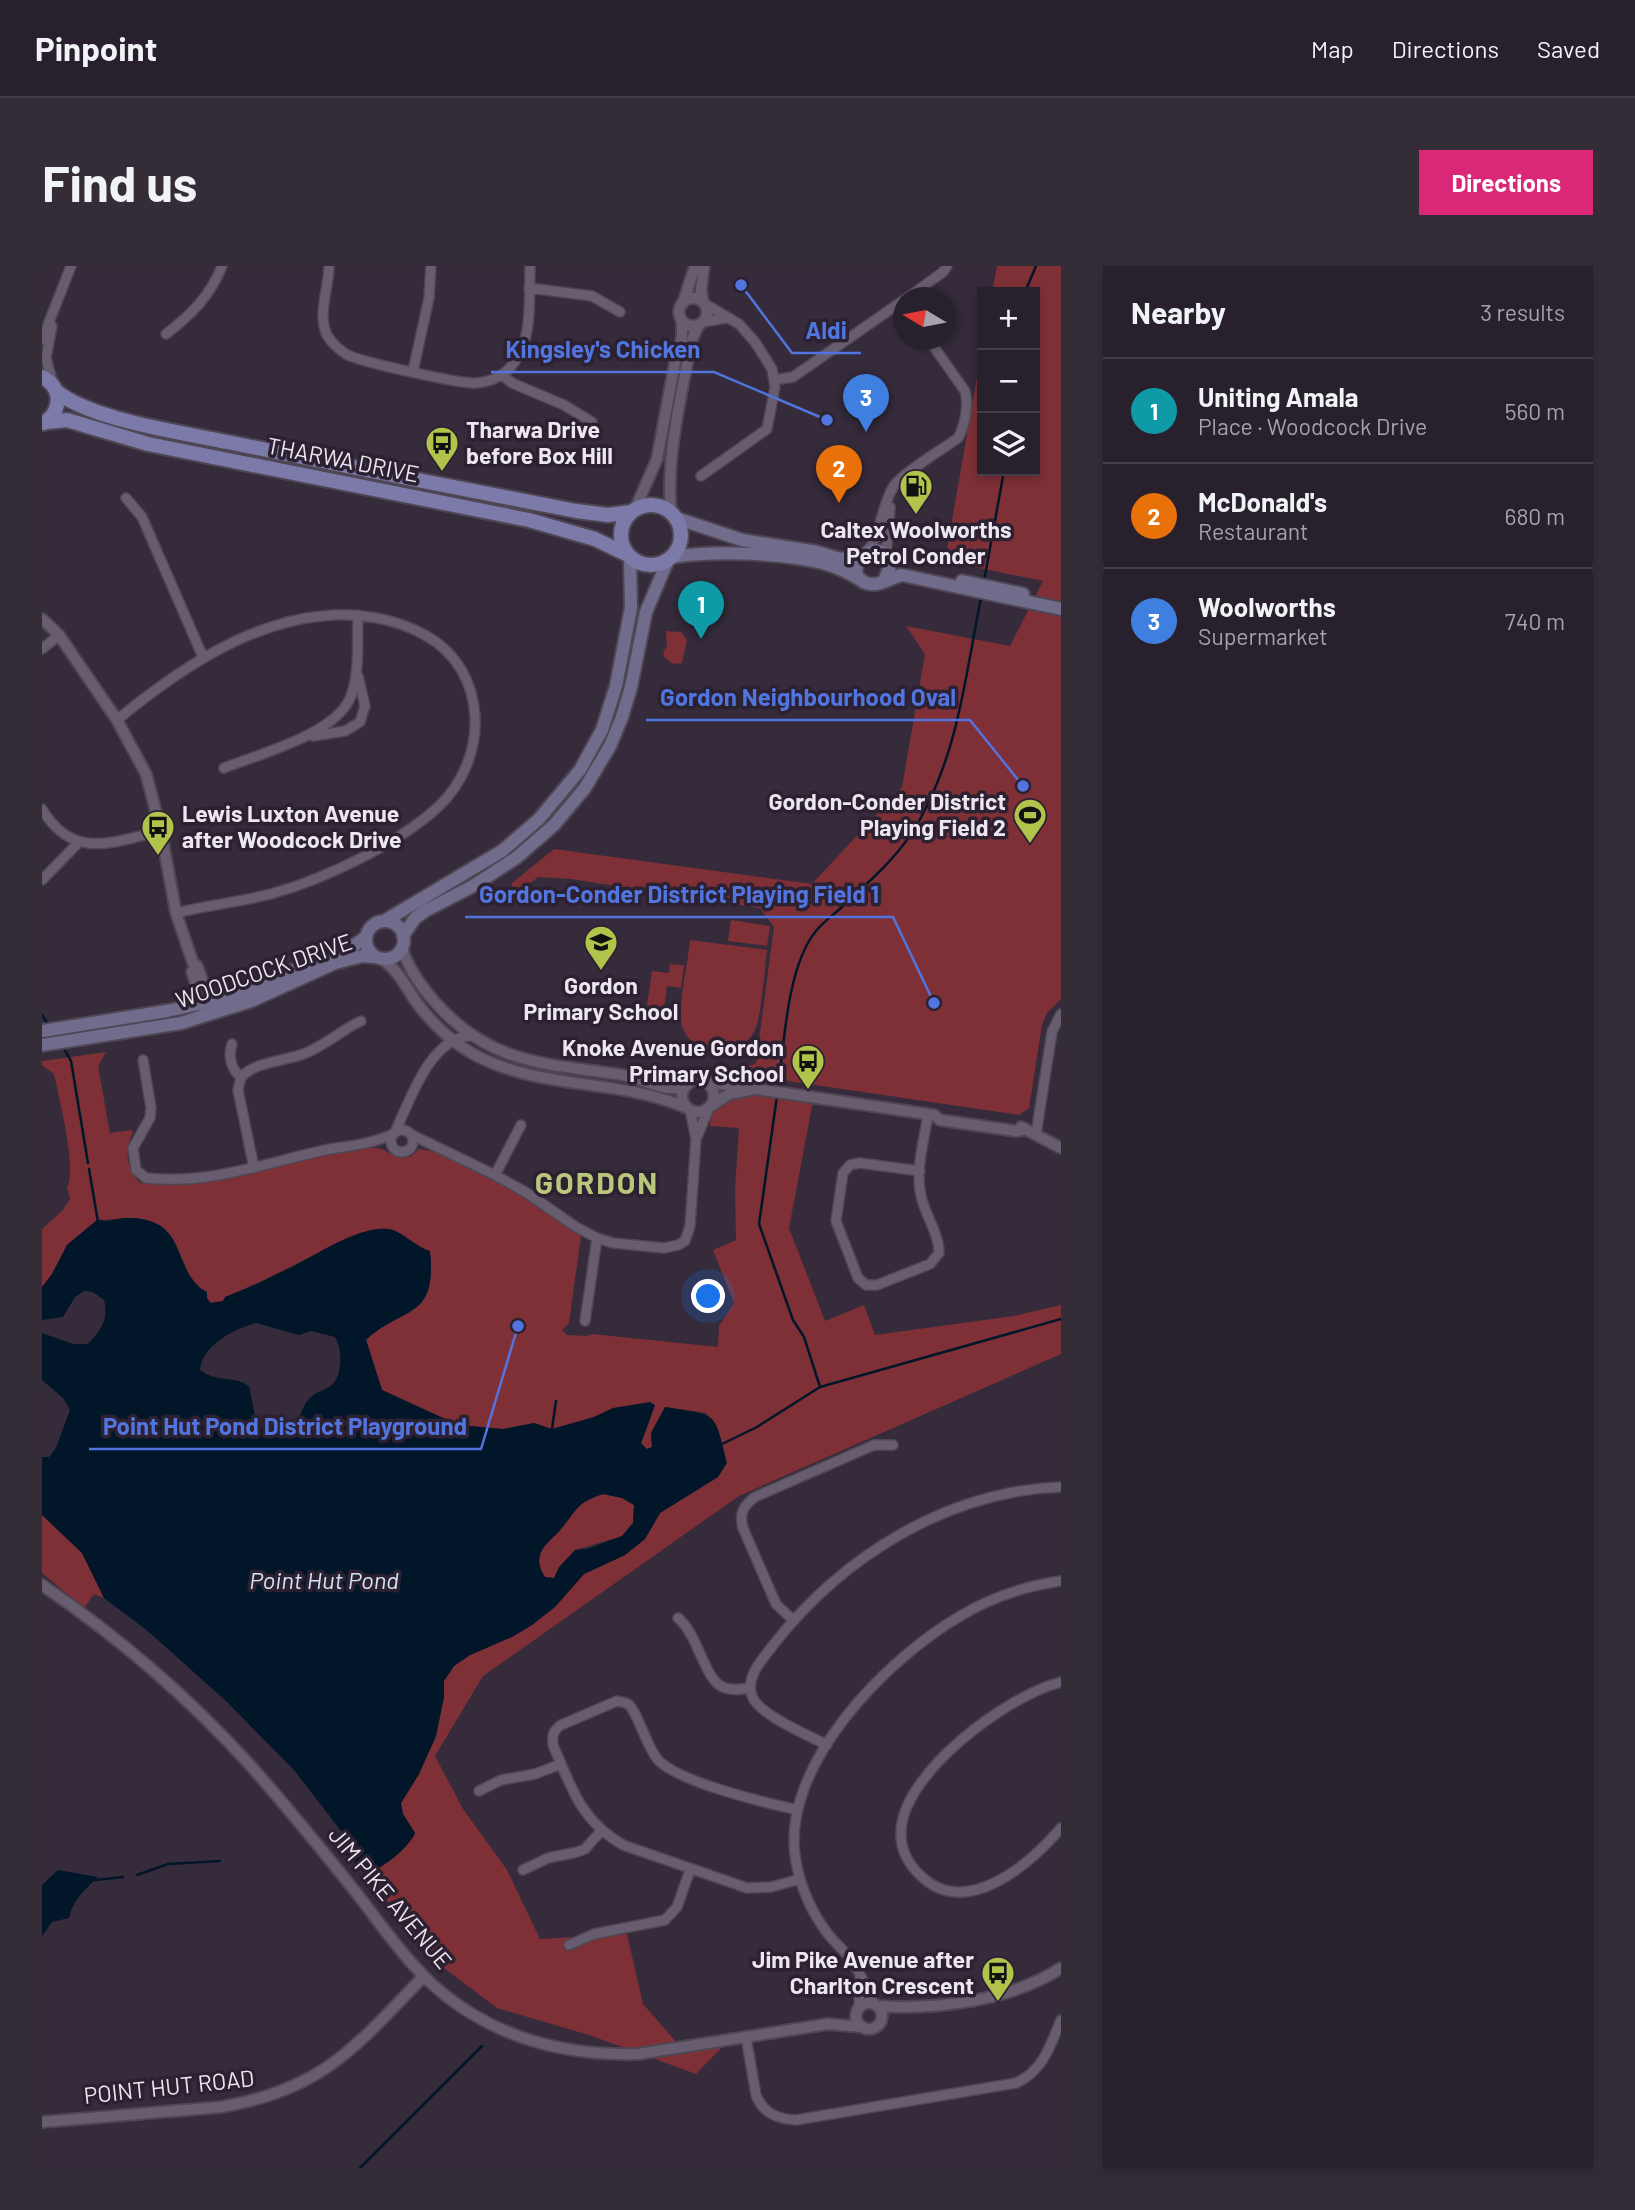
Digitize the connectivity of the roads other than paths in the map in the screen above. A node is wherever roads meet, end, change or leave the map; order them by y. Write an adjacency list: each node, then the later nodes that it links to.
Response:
1 (71, 266): 14 (street)
2 (222, 266): 19 (street)
3 (329, 266): 22 (street)
4 (431, 266): 22 (street)
5 (530, 266): 10 (street)
6 (695, 266): 11 (street)
7 (704, 266): 12 (street)
8 (947, 266): 9 (street)
9 (922, 287)
10 (529, 288): 15 (street); 23 (street)
11 (682, 303): 12 (street); 17 (street)
12 (704, 303): 16 (street); 18 (street)
13 (893, 308): 24 (street)
14 (54, 310): 20 (street); 25 (street)
15 (620, 312)
16 (726, 318): 18 (street); 24 (street)
17 (682, 321): 18 (street); 31 (street)
18 (701, 324): 32 (street)
19 (166, 334)
20 (42, 340)
21 (936, 350): 29 (street)
22 (413, 371): 23 (street)
23 (502, 375): 26 (street)
24 (775, 380): 28 (street)
25 (50, 384): 27 (main road); 31 (main road, THARWA DRIVE)
26 (592, 422)
27 (44, 423): 34 (main road, THARWA DRIVE)
28 (701, 476)
29 (890, 494): 33 (street); 36 (street)
30 (127, 498): 48 (street)
31 (633, 511): 32 (main road); 34 (main road)
32 (674, 515): 33 (main road); 35 (main road)
33 (864, 555): 36 (main road); 38 (main road)
34 (629, 556): 35 (main road); 57 (main road)
35 (670, 559): 38 (main road); 59 (main road)
36 (887, 559): 37 (main road); 39 (main road)
37 (884, 581): 38 (main road); 39 (main road)
38 (864, 582)
39 (963, 584): 40 (main road)
40 (999, 593): 41 (main road); 42 (main road)
41 (1061, 602)
42 (1061, 609)
43 (358, 615): 47 (street); 48 (street); 56 (street)
44 (42, 619): 45 (street)
45 (59, 635): 46 (street); 49 (street)
46 (42, 649)
47 (356, 650): 50 (street); 50 (street)
48 (204, 657): 49 (street)
49 (117, 720): 53 (street)
50 (289, 742): 51 (street)
51 (223, 768)
52 (42, 809): 54 (street)
53 (161, 831): 54 (street); 56 (street)
54 (79, 842): 55 (street)
55 (42, 880)
56 (176, 914): 61 (street)
57 (386, 920): 58 (main road); 59 (main road)
58 (366, 937): 60 (main road); 61 (main road, WOODCOCK DRIVE)
59 (403, 942): 60 (main road); 64 (street)
60 (378, 958): 61 (main road, WOODCOCK DRIVE); 67 (street)
61 (209, 1009): 65 (main road, WOODCOCK DRIVE); 68 (main road, WOODCOCK DRIVE)
62 (1061, 1014): 82 (street)
63 (361, 1021): 71 (street)
64 (453, 1021): 66 (street); 67 (street)
65 (42, 1031)
66 (471, 1036): 67 (street); 73 (street)
67 (453, 1040): 76 (street); 77 (street)
68 (45, 1044)
69 (232, 1044): 71 (street)
70 (143, 1060): 89 (street)
71 (241, 1077): 89 (street)
72 (701, 1081): 73 (street); 74 (street); 75 (street)
73 (688, 1084): 76 (street)
74 (752, 1090): 75 (street); 78 (street)
75 (710, 1107): 76 (street); 83 (street)
76 (688, 1109): 83 (street)
77 (405, 1111): 80 (street); 81 (street)
78 (931, 1115): 82 (street); 90 (street)
79 (520, 1125): 91 (street)
80 (394, 1133): 81 (street); 84 (street); 88 (street)
81 (409, 1133): 85 (street); 86 (street)
82 (1036, 1135): 87 (street)
83 (696, 1139): 92 (street)
84 (373, 1142): 88 (street); 89 (street)
85 (434, 1146): 86 (street); 91 (street)
86 (411, 1148): 88 (street)
87 (1061, 1148)
88 (393, 1149)
89 (254, 1168)
90 (920, 1171): 90 (street)
91 (495, 1175): 92 (street)
92 (597, 1238): 93 (street)
93 (585, 1321)
94 (892, 1445): 99 (street)
95 (1061, 1487): 99 (street)
96 (1061, 1581): 102 (street)
97 (42, 1585): 113 (street, JIM PIKE AVENUE)
98 (678, 1618): 101 (street)
99 (794, 1621): 101 (street)
100 (1061, 1682): 106 (street)
101 (750, 1688): 102 (street)
102 (827, 1745): 105 (street)
103 (561, 1764): 104 (street); 105 (street); 107 (street)
104 (479, 1791)
105 (798, 1810): 110 (street)
106 (1061, 1828)
107 (601, 1831): 108 (street); 109 (street)
108 (523, 1870)
109 (690, 1870): 110 (street); 111 (street)
110 (800, 1879): 114 (street)
111 (569, 1945)
112 (1060, 1969): 116 (street)
113 (424, 1976): 122 (street, JIM PIKE AVENUE); 123 (street, POINT HUT ROAD)
114 (860, 1976): 115 (street); 117 (street)
115 (875, 2005): 116 (street); 117 (street); 118 (street)
116 (907, 2008): 118 (street)
117 (858, 2010): 120 (street, JIM PIKE AVENUE); 121 (street)
118 (881, 2020): 121 (street)
119 (1061, 2020): 122 (street)
120 (828, 2024): 121 (street, JIM PIKE AVENUE); 122 (street, JIM PIKE AVENUE)
121 (863, 2027)
122 (746, 2037)
123 (42, 2122)

